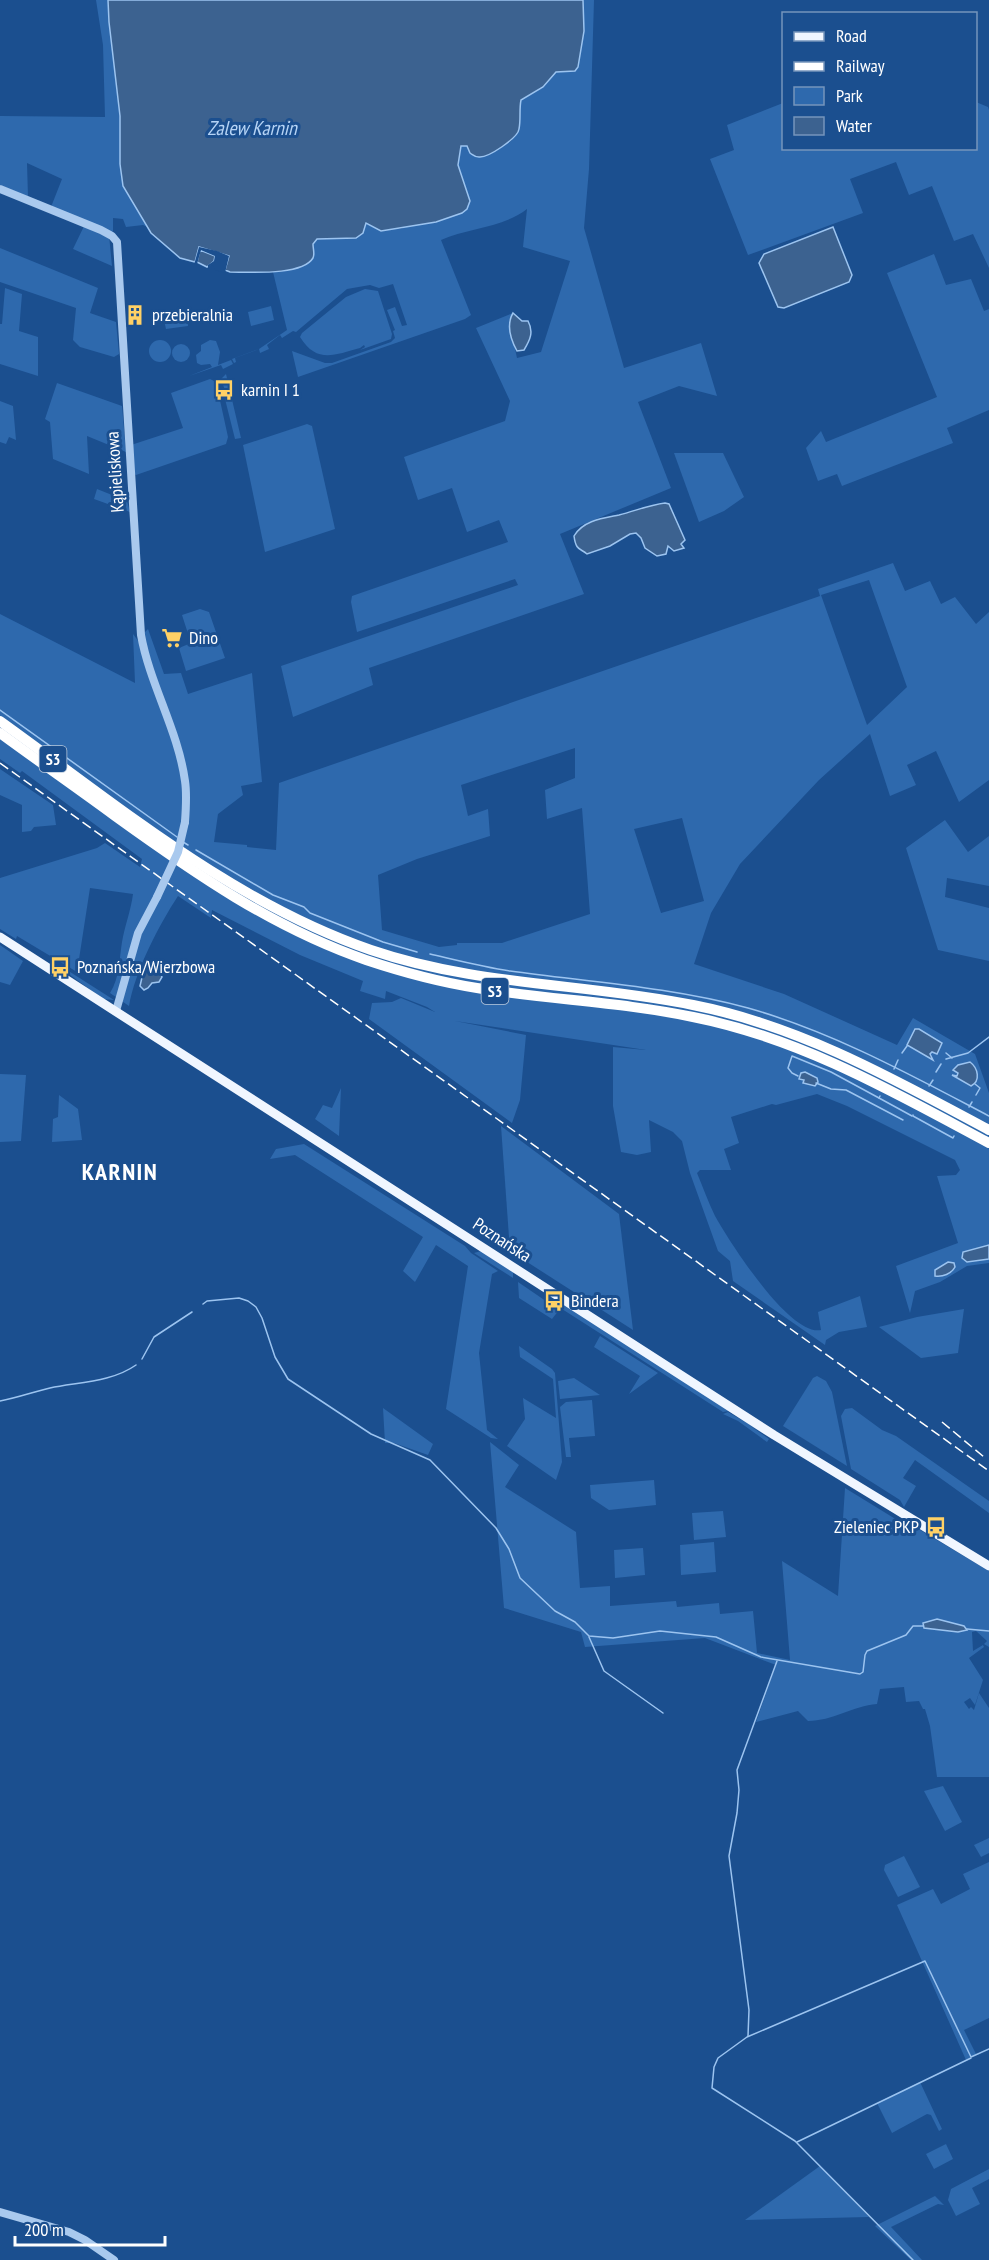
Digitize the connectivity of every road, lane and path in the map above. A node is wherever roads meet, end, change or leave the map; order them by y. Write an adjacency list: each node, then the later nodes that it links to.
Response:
1 (0, 189): 5 (street, Kąpieliskowa, bridge)
2 (0, 721): 6 (highway, S3)
3 (0, 733): 7 (highway, S3)
4 (0, 937): 5 (main road, Poznańska)
5 (116, 1011): 8 (main road, Poznańska)
6 (989, 1130)
7 (989, 1143)
8 (989, 1566)
9 (0, 2212): 10 (street)
10 (114, 2260)

